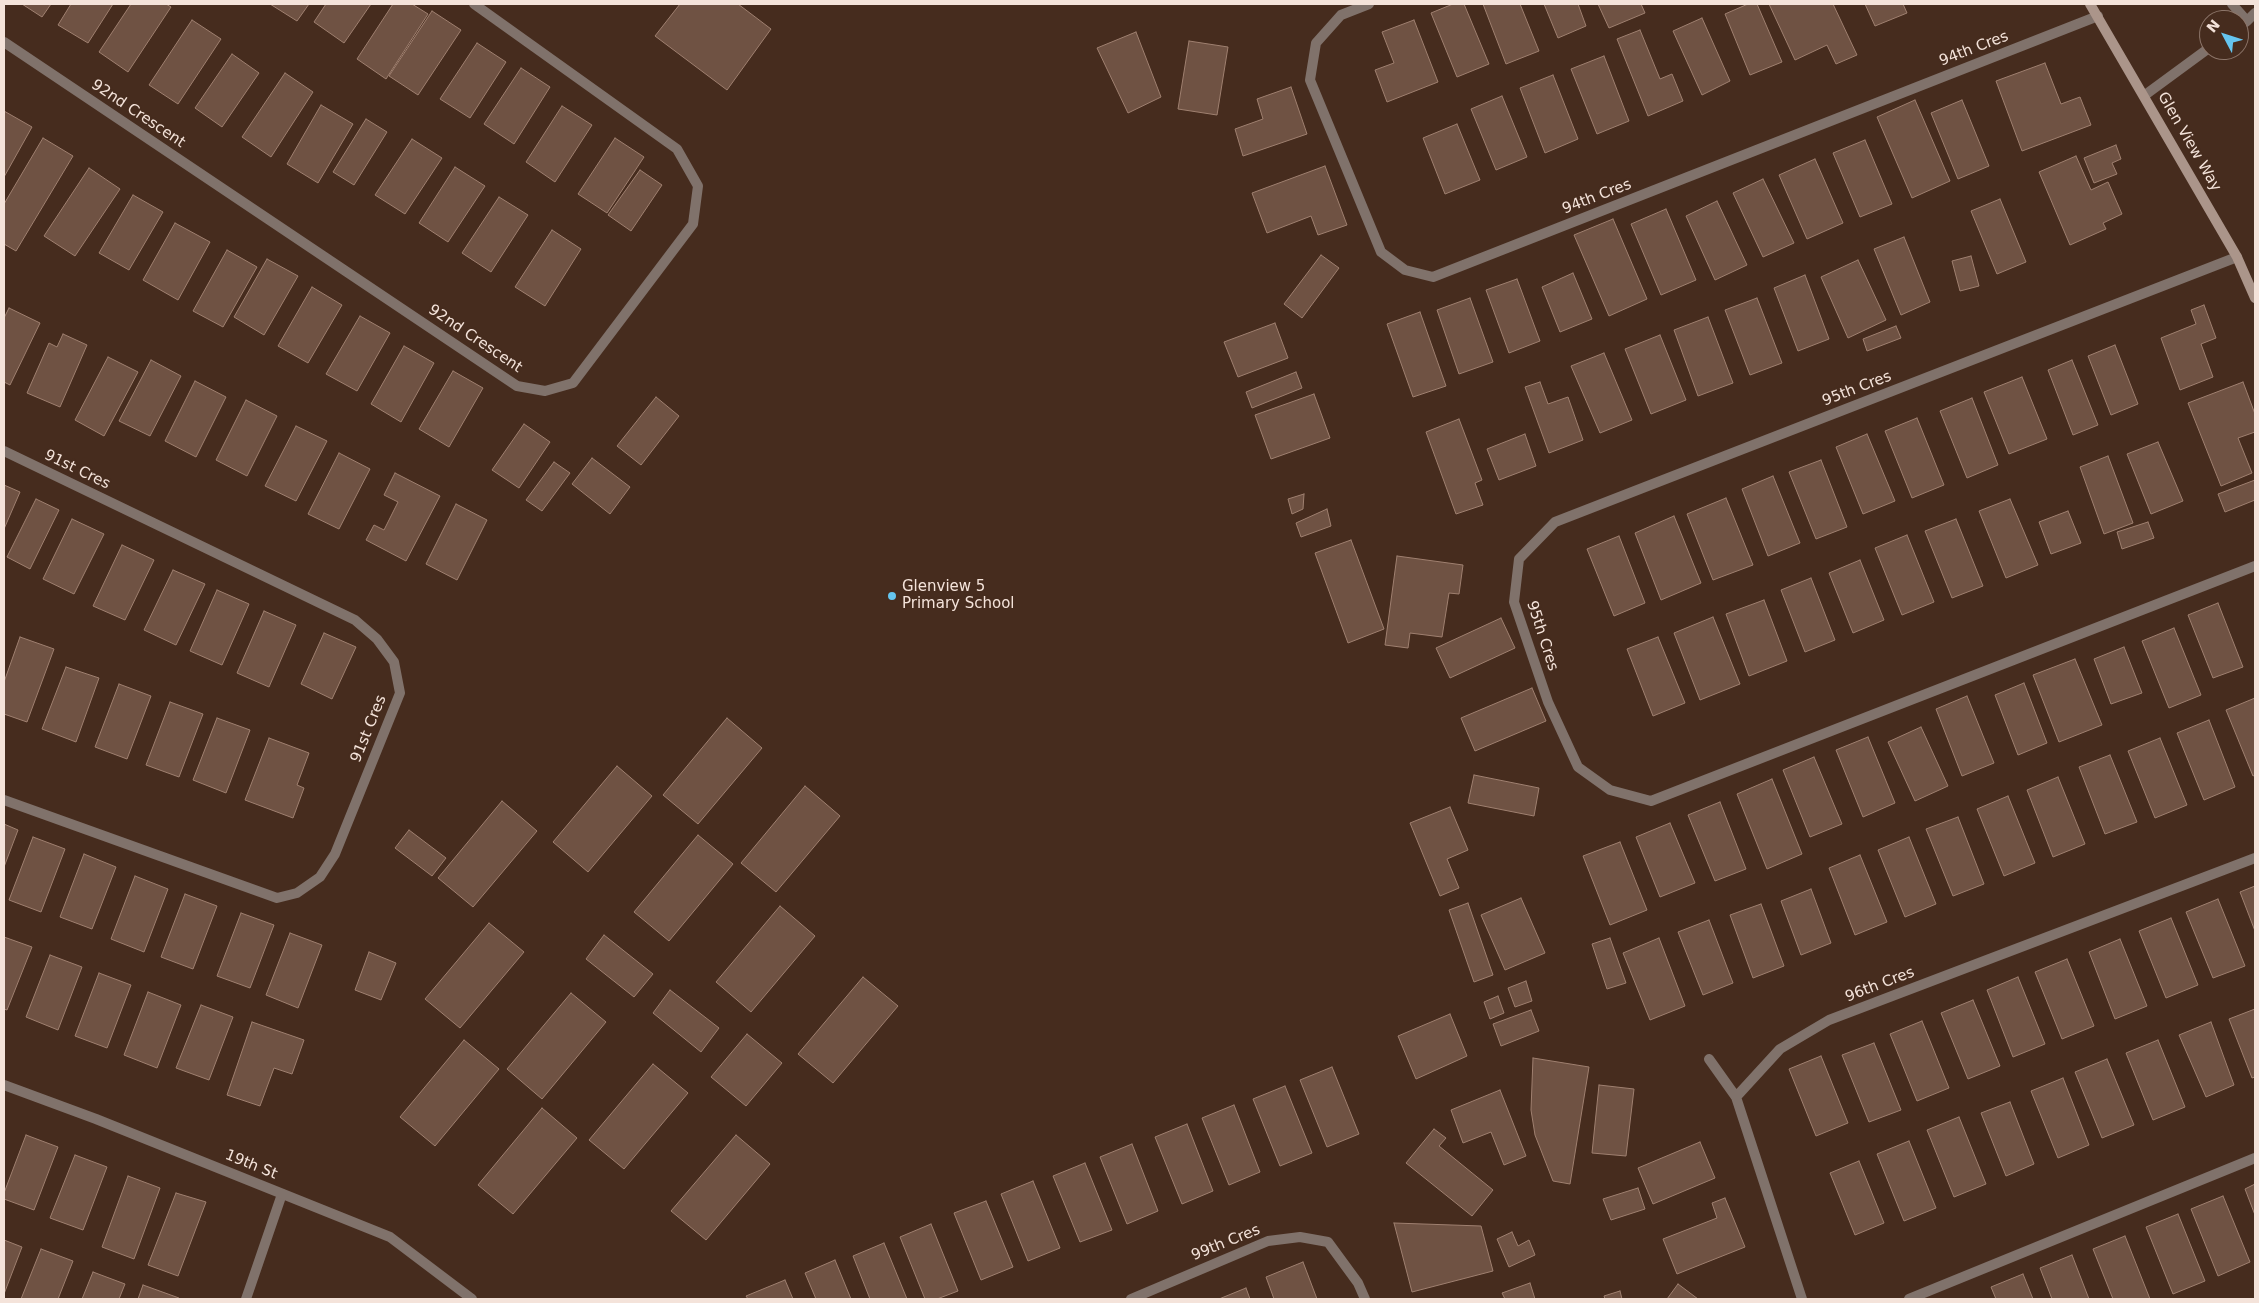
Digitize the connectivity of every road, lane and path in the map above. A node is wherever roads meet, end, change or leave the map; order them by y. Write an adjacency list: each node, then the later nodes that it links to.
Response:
1 (474, 4): 5 (street, 92nd Crescent)
2 (1369, 4): 4 (street, 94th Cres)
3 (2090, 4): 4 (street, Glen View Way)
4 (2098, 16): 7 (street, Glen View Way)
5 (4, 42)
6 (2199, 55): 7 (street)
7 (2145, 95): 8 (street, Glen View Way)
8 (2237, 257): 9 (street, Glen View Way); 11 (street, 95th Cres)
9 (2255, 298)
10 (4, 451): 12 (street, 91st Cres)
11 (2255, 566)
12 (4, 800)
13 (2255, 858): 16 (street, 96th Cres)
14 (1709, 1059): 16 (street)
15 (4, 1085): 18 (street, 19th St)
16 (1736, 1097): 23 (street)
17 (2255, 1158): 24 (street)
18 (282, 1194): 19 (street); 20 (street, 19th St)
19 (246, 1299)
20 (472, 1299)
21 (1131, 1299): 22 (street, 99th Cres)
22 (1366, 1299)
23 (1802, 1299)
24 (1909, 1299)

